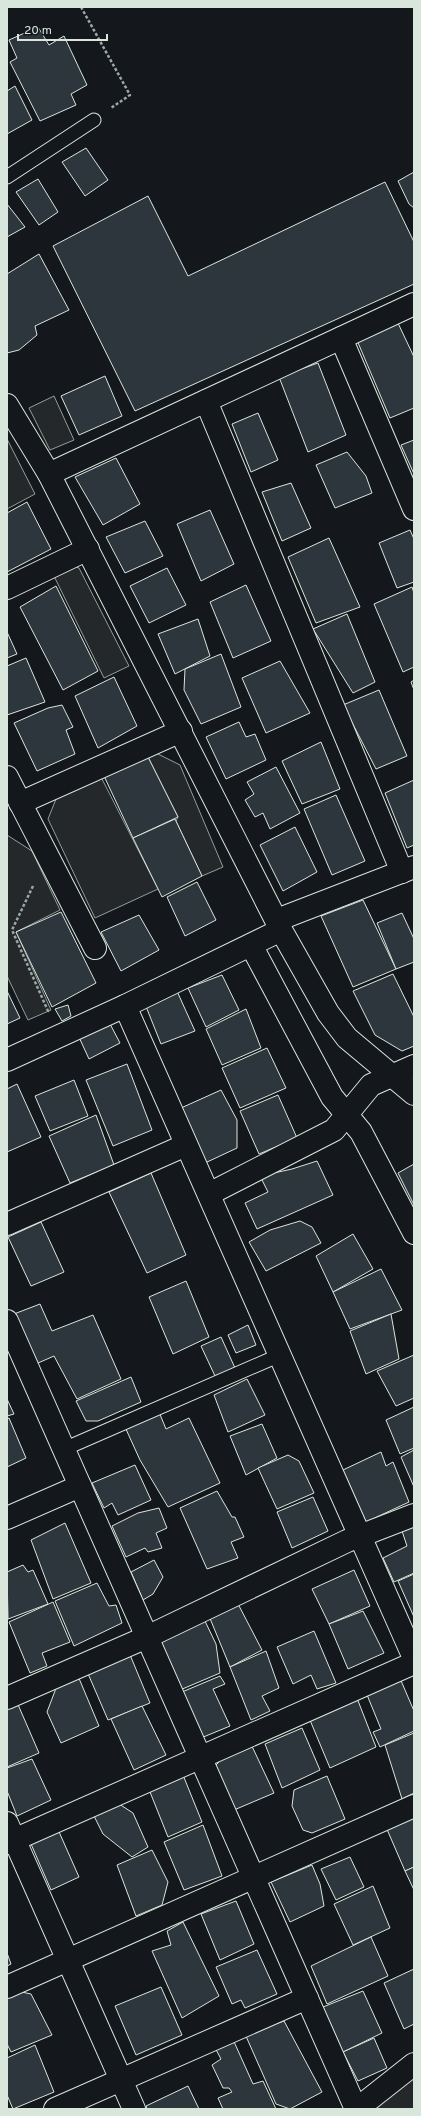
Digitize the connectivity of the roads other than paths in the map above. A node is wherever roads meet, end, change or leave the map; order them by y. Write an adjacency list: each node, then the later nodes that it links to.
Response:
1 (94, 120): 2 (lane)
2 (7, 177)
3 (414, 304): 4 (street)
4 (341, 338): 5 (street); 8 (street)
5 (206, 401): 7 (street); 14 (street)
6 (7, 405): 7 (street)
7 (49, 474): 9 (street)
8 (414, 509)
9 (88, 549): 10 (street); 11 (street)
10 (7, 588)
11 (181, 731): 13 (street); 15 (street)
12 (7, 777): 13 (street)
13 (20, 803): 17 (street)
14 (408, 870): 15 (street)
15 (279, 925): 16 (street); 21 (street)
16 (251, 945): 18 (street); 23 (street)
17 (95, 948)
18 (125, 1006): 19 (street); 24 (street)
19 (7, 1060)
20 (414, 1066): 21 (street)
21 (391, 1076): 22 (street); 23 (street)
22 (414, 1094)
23 (346, 1115): 25 (street); 27 (street)
24 (186, 1144): 25 (street); 26 (street)
25 (209, 1194): 30 (street)
26 (7, 1224)
27 (414, 1233)
28 (7, 1321): 29 (street)
29 (13, 1351): 31 (street)
30 (280, 1355): 31 (lane); 35 (street)
31 (64, 1449): 32 (street)
32 (80, 1486): 34 (street); 36 (street)
33 (414, 1515): 35 (street)
34 (7, 1518)
35 (361, 1537): 36 (street); 37 (street)
36 (146, 1637): 39 (street); 40 (street)
37 (414, 1658)
38 (414, 1663): 40 (street)
39 (7, 1698)
40 (200, 1758): 42 (street); 43 (street)
41 (414, 1806): 43 (street)
42 (9, 1835): 44 (street)
43 (253, 1877): 44 (street); 46 (street)
44 (68, 1960): 45 (street); 48 (street)
45 (7, 1987)
46 (307, 1998): 48 (street); 51 (street)
47 (414, 2064): 51 (street)
48 (121, 2080): 49 (street); 50 (street)
49 (55, 2109)
50 (134, 2109)
51 (357, 2109)

